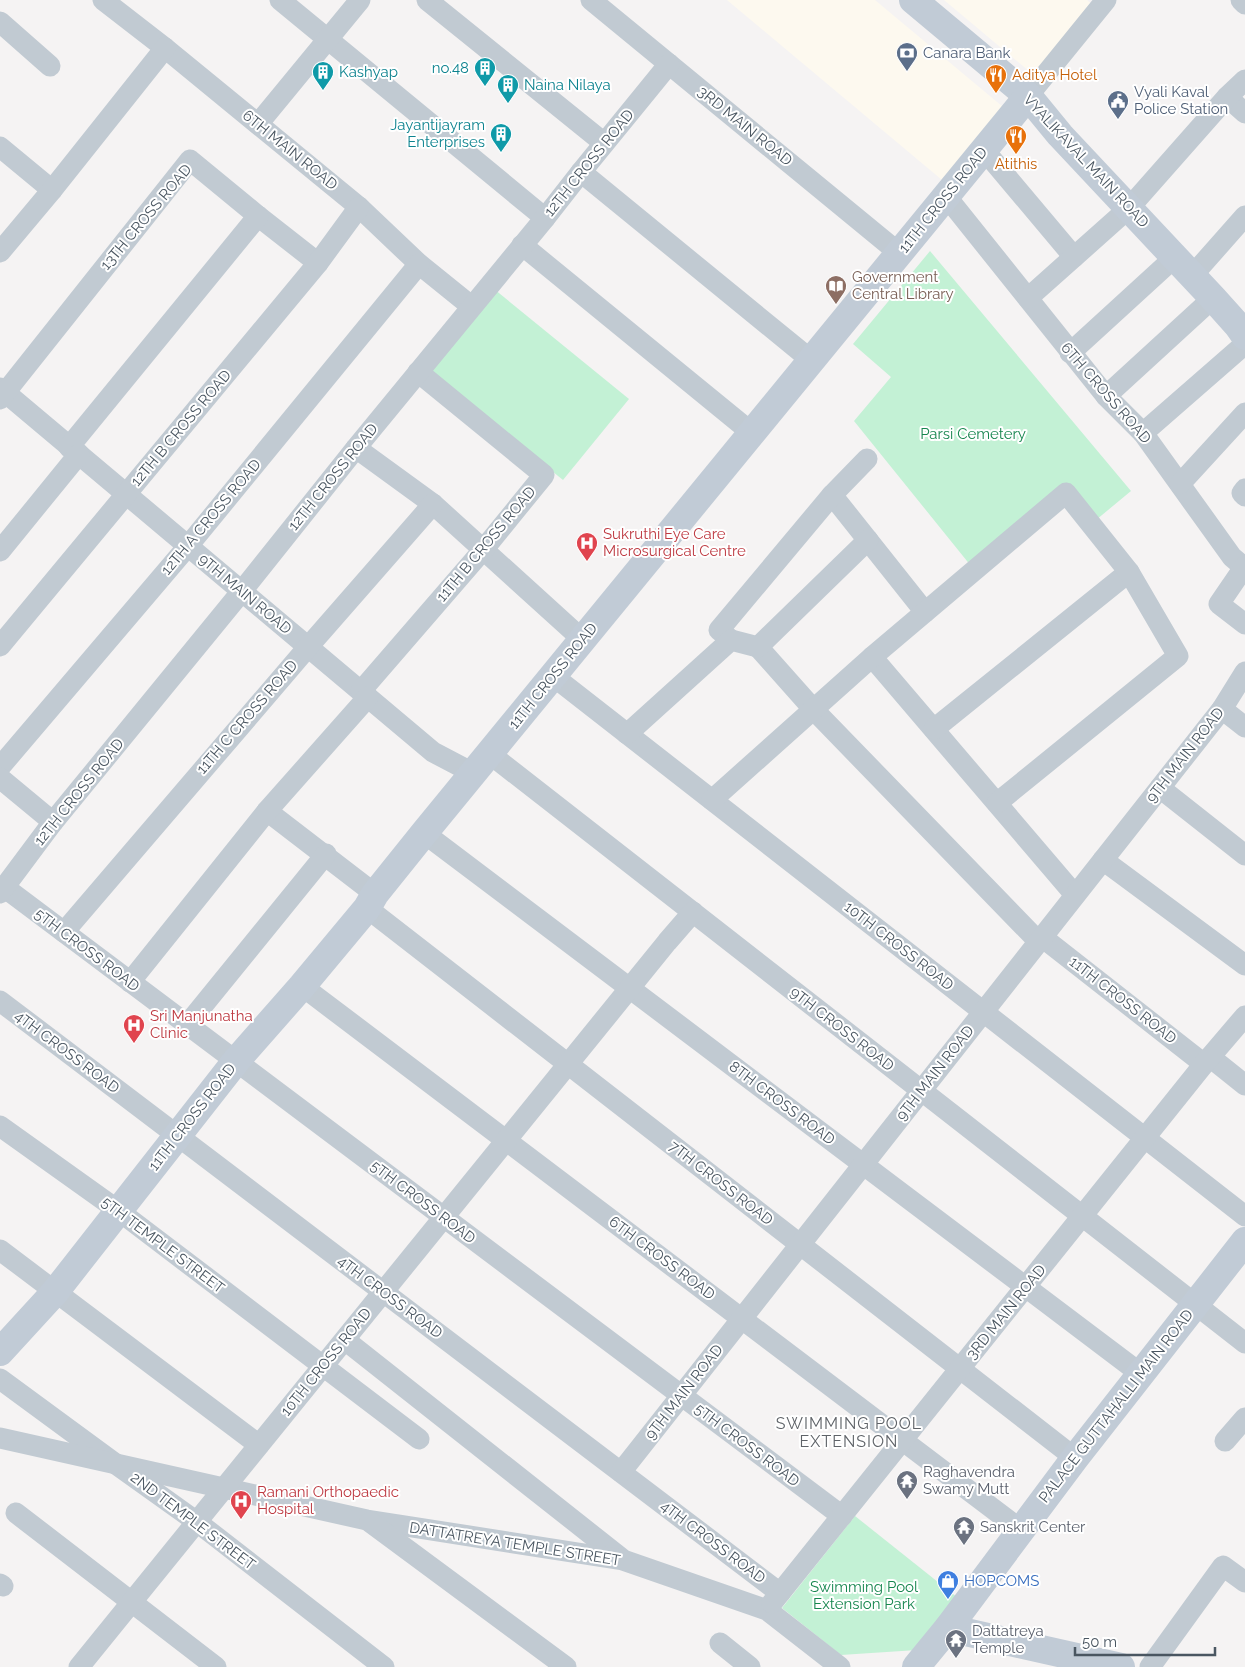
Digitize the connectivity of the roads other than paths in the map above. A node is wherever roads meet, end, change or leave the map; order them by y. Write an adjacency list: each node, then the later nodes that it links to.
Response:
1 (103, 0): 12 (street, 6TH MAIN ROAD)
2 (280, 0): 11 (street)
3 (360, 0): 11 (street)
4 (427, 0): 20 (street)
5 (591, 0): 13 (street, 3RD MAIN ROAD)
6 (913, 0): 16 (street, VYALIKAVAL MAIN ROAD)
7 (1106, 0): 16 (street, 11TH CROSS ROAD)
8 (1241, 0): 9 (street)
9 (1245, 4)
10 (0, 22): 14 (street)
11 (328, 40): 19 (street); 30 (street)
12 (165, 48): 19 (street, 6TH MAIN ROAD); 24 (street)
13 (670, 64): 20 (street, 12TH CROSS ROAD); 33 (street, 3RD MAIN ROAD)
14 (50, 66)
15 (1245, 80): 17 (street)
16 (1028, 96): 22 (street, 11TH CROSS ROAD); 27 (street, VYALIKAVAL MAIN ROAD)
17 (1227, 96): 18 (street); 27 (street)
18 (1245, 113)
19 (258, 124): 26 (street, 6TH MAIN ROAD)
20 (604, 143): 23 (street, 12TH CROSS ROAD)
21 (0, 147): 24 (street)
22 (984, 150): 25 (street, 11TH CROSS ROAD); 34 (street)
23 (581, 172): 30 (street, 12TH CROSS ROAD); 43 (street)
24 (52, 190): 32 (street)
25 (946, 196): 33 (street, 11TH CROSS ROAD); 38 (street, 6TH CROSS ROAD)
26 (359, 207): 35 (street, 12TH B CROSS ROAD); 36 (street, 6TH MAIN ROAD)
27 (1129, 208): 34 (street); 37 (street, VYALIKAVAL MAIN ROAD)
28 (258, 216): 35 (street, 13TH CROSS ROAD); 45 (street, 13TH CROSS ROAD); 51 (street)
29 (1245, 216): 37 (street)
30 (545, 218): 31 (street, 12TH CROSS ROAD)
31 (522, 245): 40 (street, 12TH CROSS ROAD); 49 (street)
32 (0, 252)
33 (900, 253): 43 (street, 11TH CROSS ROAD)
34 (1074, 257): 38 (street)
35 (318, 263): 55 (street, 12TH B CROSS ROAD)
36 (419, 264): 40 (street, 6TH MAIN ROAD); 60 (street, 12TH A CROSS ROAD)
37 (1183, 267): 39 (street, VYALIKAVAL MAIN ROAD); 42 (street)
38 (1028, 298): 42 (street, 6TH CROSS ROAD)
39 (1213, 298): 41 (street, VYALIKAVAL MAIN ROAD); 46 (street)
40 (471, 306): 44 (street, 12TH CROSS ROAD)
41 (1243, 331): 48 (street)
42 (1070, 353): 46 (street, 6TH CROSS ROAD)
43 (811, 360): 49 (street, 11TH CROSS ROAD)
44 (418, 372): 50 (street, 12TH CROSS ROAD); 61 (street, 11TH B CROSS ROAD)
45 (2, 393): 51 (street, 9TH MAIN ROAD)
46 (1106, 396): 48 (street, 6TH CROSS ROAD)
47 (1245, 413): 53 (street)
48 (1143, 433): 53 (street, 6TH CROSS ROAD)
49 (752, 434): 68 (street, 11TH CROSS ROAD)
50 (356, 448): 58 (street); 65 (street, 12TH CROSS ROAD)
51 (74, 450): 55 (street, 9TH MAIN ROAD); 62 (street)
52 (867, 459): 56 (street)
53 (1180, 484): 63 (street, 6TH CROSS ROAD)
54 (1245, 489): 57 (street)
55 (126, 494): 60 (street, 9TH MAIN ROAD); 70 (street, 12TH B CROSS ROAD)
56 (832, 495): 59 (street); 69 (street)
57 (1245, 496)
58 (433, 504): 61 (street); 72 (street, 11TH C CROSS ROAD)
59 (868, 540): 66 (street); 71 (street)
60 (188, 546): 65 (street, 9TH MAIN ROAD); 83 (street, 12TH A CROSS ROAD)
61 (483, 550): 68 (street); 76 (street, 11TH B CROSS ROAD)
62 (0, 551)
63 (1245, 567): 67 (street)
64 (1129, 572): 66 (street); 80 (street); 87 (street)
65 (242, 592): 72 (street, 9TH MAIN ROAD); 89 (street, 12TH CROSS ROAD)
66 (925, 612): 73 (street)
67 (1245, 624)
68 (583, 640): 75 (street, 11TH CROSS ROAD)
69 (731, 640): 71 (street); 81 (street)
70 (0, 646)
71 (758, 646): 78 (street, 11TH CROSS ROAD)
72 (308, 647): 76 (street, 9TH MAIN ROAD); 98 (street, 11TH C CROSS ROAD)
73 (872, 657): 78 (street); 80 (street)
74 (1245, 672): 77 (street, 9TH MAIN ROAD)
75 (553, 676): 81 (street, 10TH CROSS ROAD); 82 (street, 11TH CROSS ROAD)
76 (364, 694): 82 (street, 9TH MAIN ROAD); 88 (street, 11TH B CROSS ROAD)
77 (1222, 709): 79 (street); 85 (street, 9TH MAIN ROAD)
78 (814, 710): 86 (street); 99 (street, 11TH CROSS ROAD)
79 (1245, 727)
80 (934, 730): 87 (street)
81 (627, 734): 86 (street, 10TH CROSS ROAD)
82 (481, 763): 90 (street, 11TH CROSS ROAD); 97 (street, 9TH CROSS ROAD)
83 (0, 768)
84 (0, 778): 89 (street)
85 (1160, 788): 92 (street); 93 (street, 9TH MAIN ROAD)
86 (712, 800): 105 (street, 10TH CROSS ROAD)
87 (997, 803): 95 (street)
88 (267, 810): 91 (street, 7TH CROSS ROAD); 101 (street, 11TH B CROSS ROAD)
89 (53, 822): 94 (street, 12TH CROSS ROAD)
90 (424, 832): 96 (street, 11TH CROSS ROAD); 103 (street, 8TH CROSS ROAD)
91 (326, 854): 96 (street, 7TH CROSS ROAD); 107 (street)
92 (1245, 855)
93 (1103, 860): 95 (street, 9TH MAIN ROAD); 100 (street)
94 (2, 890): 98 (street, 5TH CROSS ROAD)
95 (1075, 895): 99 (street, 9TH MAIN ROAD)
96 (371, 901): 102 (street, 11TH CROSS ROAD); 110 (street, 7TH CROSS ROAD)
97 (693, 912): 103 (street, 10TH CROSS ROAD); 112 (street, 9TH CROSS ROAD)
98 (64, 932): 101 (street, 5TH CROSS ROAD)
99 (1041, 939): 105 (street, 9TH MAIN ROAD); 109 (street, 11TH CROSS ROAD)
100 (1245, 965)
101 (130, 982): 107 (street, 5TH CROSS ROAD)
102 (302, 986): 108 (street, 11TH CROSS ROAD); 116 (street, 6TH CROSS ROAD)
103 (630, 988): 110 (street, 10TH CROSS ROAD); 117 (street, 8TH CROSS ROAD)
104 (0, 1001): 114 (street, 4TH CROSS ROAD)
105 (984, 1012): 112 (street, 9TH MAIN ROAD); 115 (street, 10TH CROSS ROAD)
106 (1245, 1016): 109 (street, 3RD MAIN ROAD)
107 (188, 1025): 108 (street, 5TH CROSS ROAD)
108 (236, 1061): 114 (street, 11TH CROSS ROAD); 121 (street, 5TH CROSS ROAD)
109 (1207, 1061): 111 (street, 11TH CROSS ROAD); 115 (street, 3RD MAIN ROAD)
110 (568, 1064): 116 (street, 10TH CROSS ROAD); 123 (street, 7TH CROSS ROAD)
111 (1245, 1085)
112 (921, 1090): 117 (street, 9TH MAIN ROAD); 119 (street, 9TH CROSS ROAD)
113 (0, 1126): 118 (street, 5TH TEMPLE STREET)
114 (177, 1136): 118 (street, 11TH CROSS ROAD); 127 (street, 4TH CROSS ROAD)
115 (1146, 1138): 119 (street, 3RD MAIN ROAD); 120 (street, 10TH CROSS ROAD)
116 (506, 1140): 121 (street, 10TH CROSS ROAD); 129 (street, 6TH CROSS ROAD)
117 (863, 1164): 123 (street, 9TH MAIN ROAD); 125 (street, 8TH CROSS ROAD)
118 (119, 1210): 126 (street, 11TH CROSS ROAD); 133 (street, 5TH TEMPLE STREET)
119 (1083, 1216): 125 (street, 3RD MAIN ROAD); 128 (street, 9TH CROSS ROAD)
120 (1245, 1216)
121 (444, 1217): 127 (street, 10TH CROSS ROAD); 137 (street, 5TH CROSS ROAD)
122 (1245, 1241): 128 (street, PALACE GUTTAHALLI MAIN ROAD)
123 (800, 1244): 129 (street, 9TH MAIN ROAD); 134 (street, 7TH CROSS ROAD)
124 (0, 1250): 126 (street)
125 (1026, 1287): 134 (street, 3RD MAIN ROAD); 135 (street, 8TH CROSS ROAD)
126 (55, 1292): 132 (street, 11TH CROSS ROAD); 143 (street)
127 (383, 1292): 130 (street, 10TH CROSS ROAD); 146 (street, 4TH CROSS ROAD)
128 (1195, 1304): 131 (street); 135 (street, PALACE GUTTAHALLI MAIN ROAD)
129 (742, 1318): 137 (street, 9TH MAIN ROAD); 141 (street, 6TH CROSS ROAD)
130 (345, 1340): 133 (street, 10TH CROSS ROAD); 153 (street)
131 (1245, 1343)
132 (0, 1352)
133 (323, 1366): 140 (street, 5TH TEMPLE STREET); 143 (street, 10TH CROSS ROAD)
134 (961, 1369): 141 (street, 3RD MAIN ROAD); 144 (street, 7TH CROSS ROAD)
135 (1141, 1374): 144 (street, PALACE GUTTAHALLI MAIN ROAD)
136 (0, 1379): 145 (street, 2ND TEMPLE STREET)
137 (681, 1396): 146 (street, 9TH MAIN ROAD); 149 (street, 5TH CROSS ROAD)
138 (1245, 1418): 142 (street)
139 (0, 1438): 145 (street, DATTATREYA TEMPLE STREET)
140 (419, 1439)
141 (903, 1441): 149 (street, 3RD MAIN ROAD); 152 (street, 6TH CROSS ROAD)
142 (1224, 1441)
143 (259, 1445): 147 (street, 10TH CROSS ROAD)
144 (1075, 1458): 152 (street, PALACE GUTTAHALLI MAIN ROAD)
145 (113, 1462): 147 (street, DATTATREYA TEMPLE STREET); 151 (street, 2ND TEMPLE STREET)
146 (621, 1472): 155 (street, 4TH CROSS ROAD)
147 (224, 1488): 150 (street, DATTATREYA TEMPLE STREET); 151 (street, 10TH CROSS ROAD)
148 (16, 1513): 156 (street)
149 (842, 1516): 155 (street, 3RD MAIN ROAD)
150 (367, 1520): 153 (street, DATTATREYA TEMPLE STREET); 164 (street)
151 (197, 1522): 156 (street, 10TH CROSS ROAD); 163 (street, 2ND TEMPLE STREET)
152 (1021, 1530): 158 (street, PALACE GUTTAHALLI MAIN ROAD)
153 (623, 1560): 157 (street, DATTATREYA TEMPLE STREET)
154 (1245, 1582): 169 (street)
155 (780, 1593): 157 (street, 3RD MAIN ROAD)
156 (131, 1603): 161 (street, 10TH CROSS ROAD); 162 (street)
157 (767, 1610): 166 (street, DATTATREYA TEMPLE STREET)
158 (948, 1628): 160 (street); 167 (street, PALACE GUTTAHALLI MAIN ROAD)
159 (720, 1643): 165 (street)
160 (1066, 1661): 168 (street)
161 (80, 1667)
162 (216, 1667)
163 (384, 1667)
164 (566, 1667)
165 (750, 1667)
166 (840, 1667)
167 (916, 1667)
168 (1121, 1667)
169 (1150, 1667)

